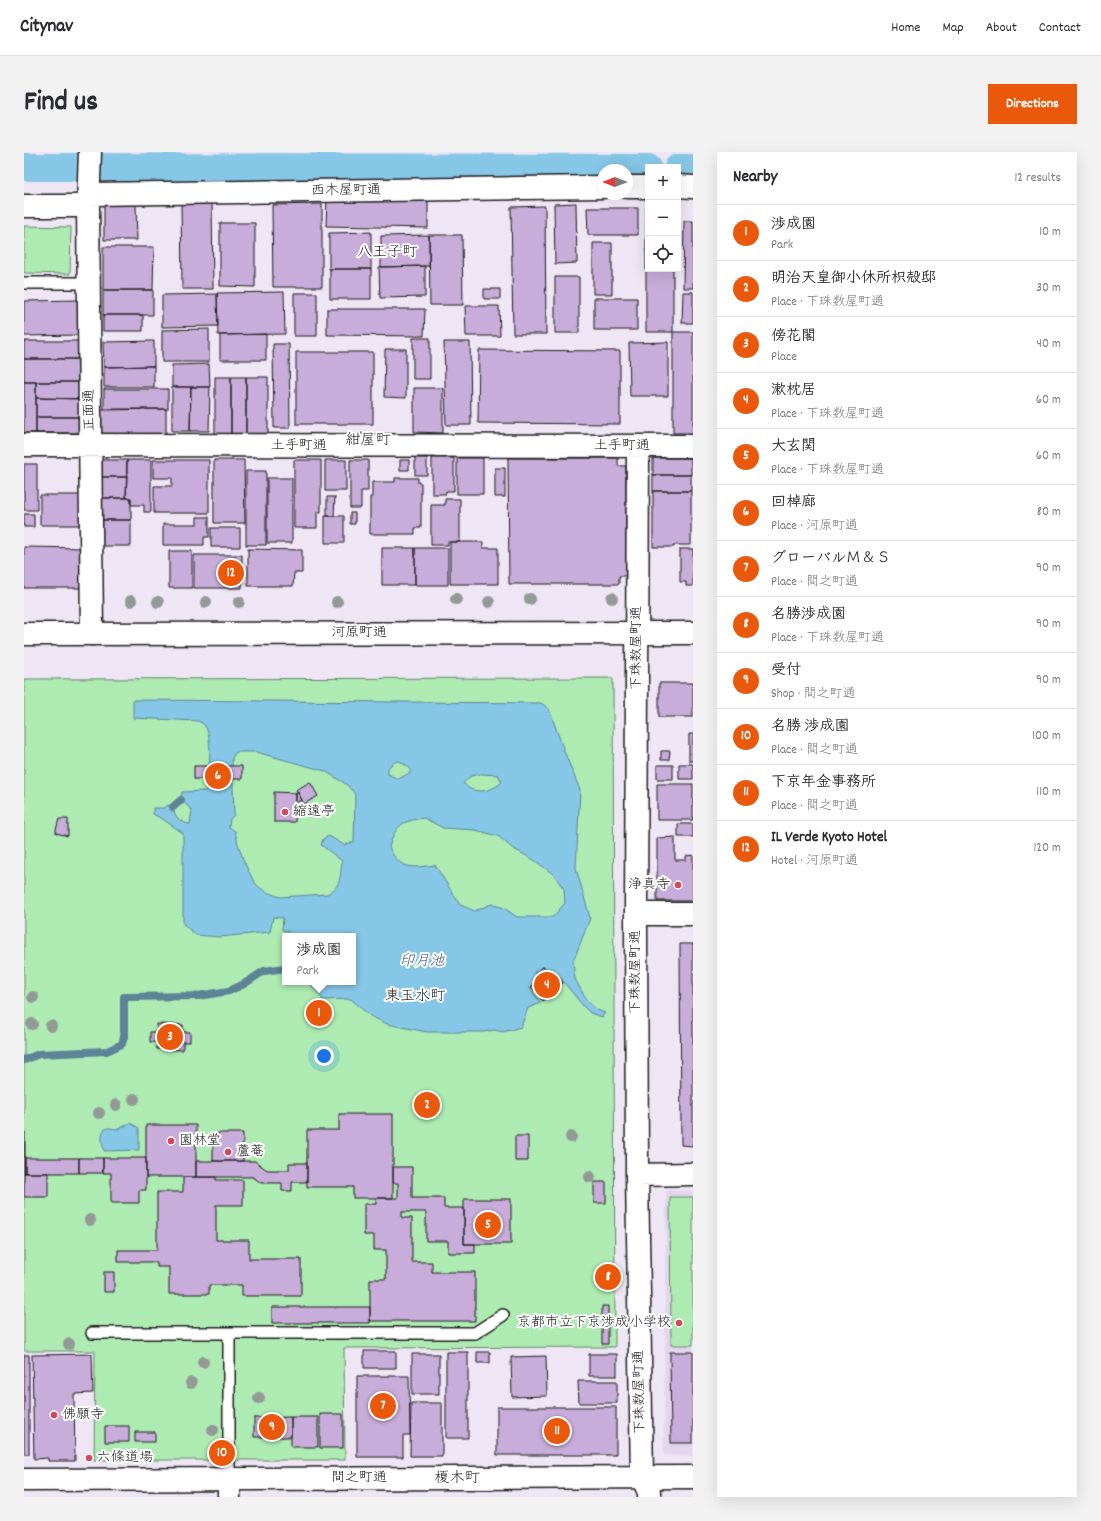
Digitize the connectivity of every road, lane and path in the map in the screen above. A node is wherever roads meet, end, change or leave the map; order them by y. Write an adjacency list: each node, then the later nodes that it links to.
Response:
1 (90, 154): 7 (street, 正面通)
2 (681, 186): 6 (street)
3 (597, 187): 7 (street, 西木屋町通)
4 (633, 187): 5 (street)
5 (645, 187)
6 (693, 187)
7 (88, 195): 8 (street, 西木屋町通); 10 (street, 正面通)
8 (24, 206)
9 (24, 283): 10 (lane)
10 (89, 283): 12 (street, 正面通)
11 (24, 445): 12 (street, 土手町通)
12 (91, 446): 13 (street, 土手町通); 18 (street, 正面通)
13 (638, 446): 14 (street, 土手町通); 15 (street, 下珠数屋町通)
14 (693, 446)
15 (637, 633): 16 (street, 河原町通); 18 (street, 河原町通); 19 (street, 下珠数屋町通)
16 (693, 633)
17 (24, 634): 18 (street, 河原町通)
18 (92, 634)
19 (636, 914): 20 (street); 22 (street, 下珠数屋町通)
20 (693, 914)
21 (693, 1174): 22 (street)
22 (637, 1175): 28 (street, 下珠数屋町通)
23 (503, 1315): 25 (lane)
24 (92, 1333): 25 (lane)
25 (229, 1333): 29 (lane)
26 (693, 1477): 28 (street, 間之町通)
27 (24, 1480): 29 (street, 間之町通)
28 (645, 1487): 29 (street, 間之町通)
29 (228, 1488)

